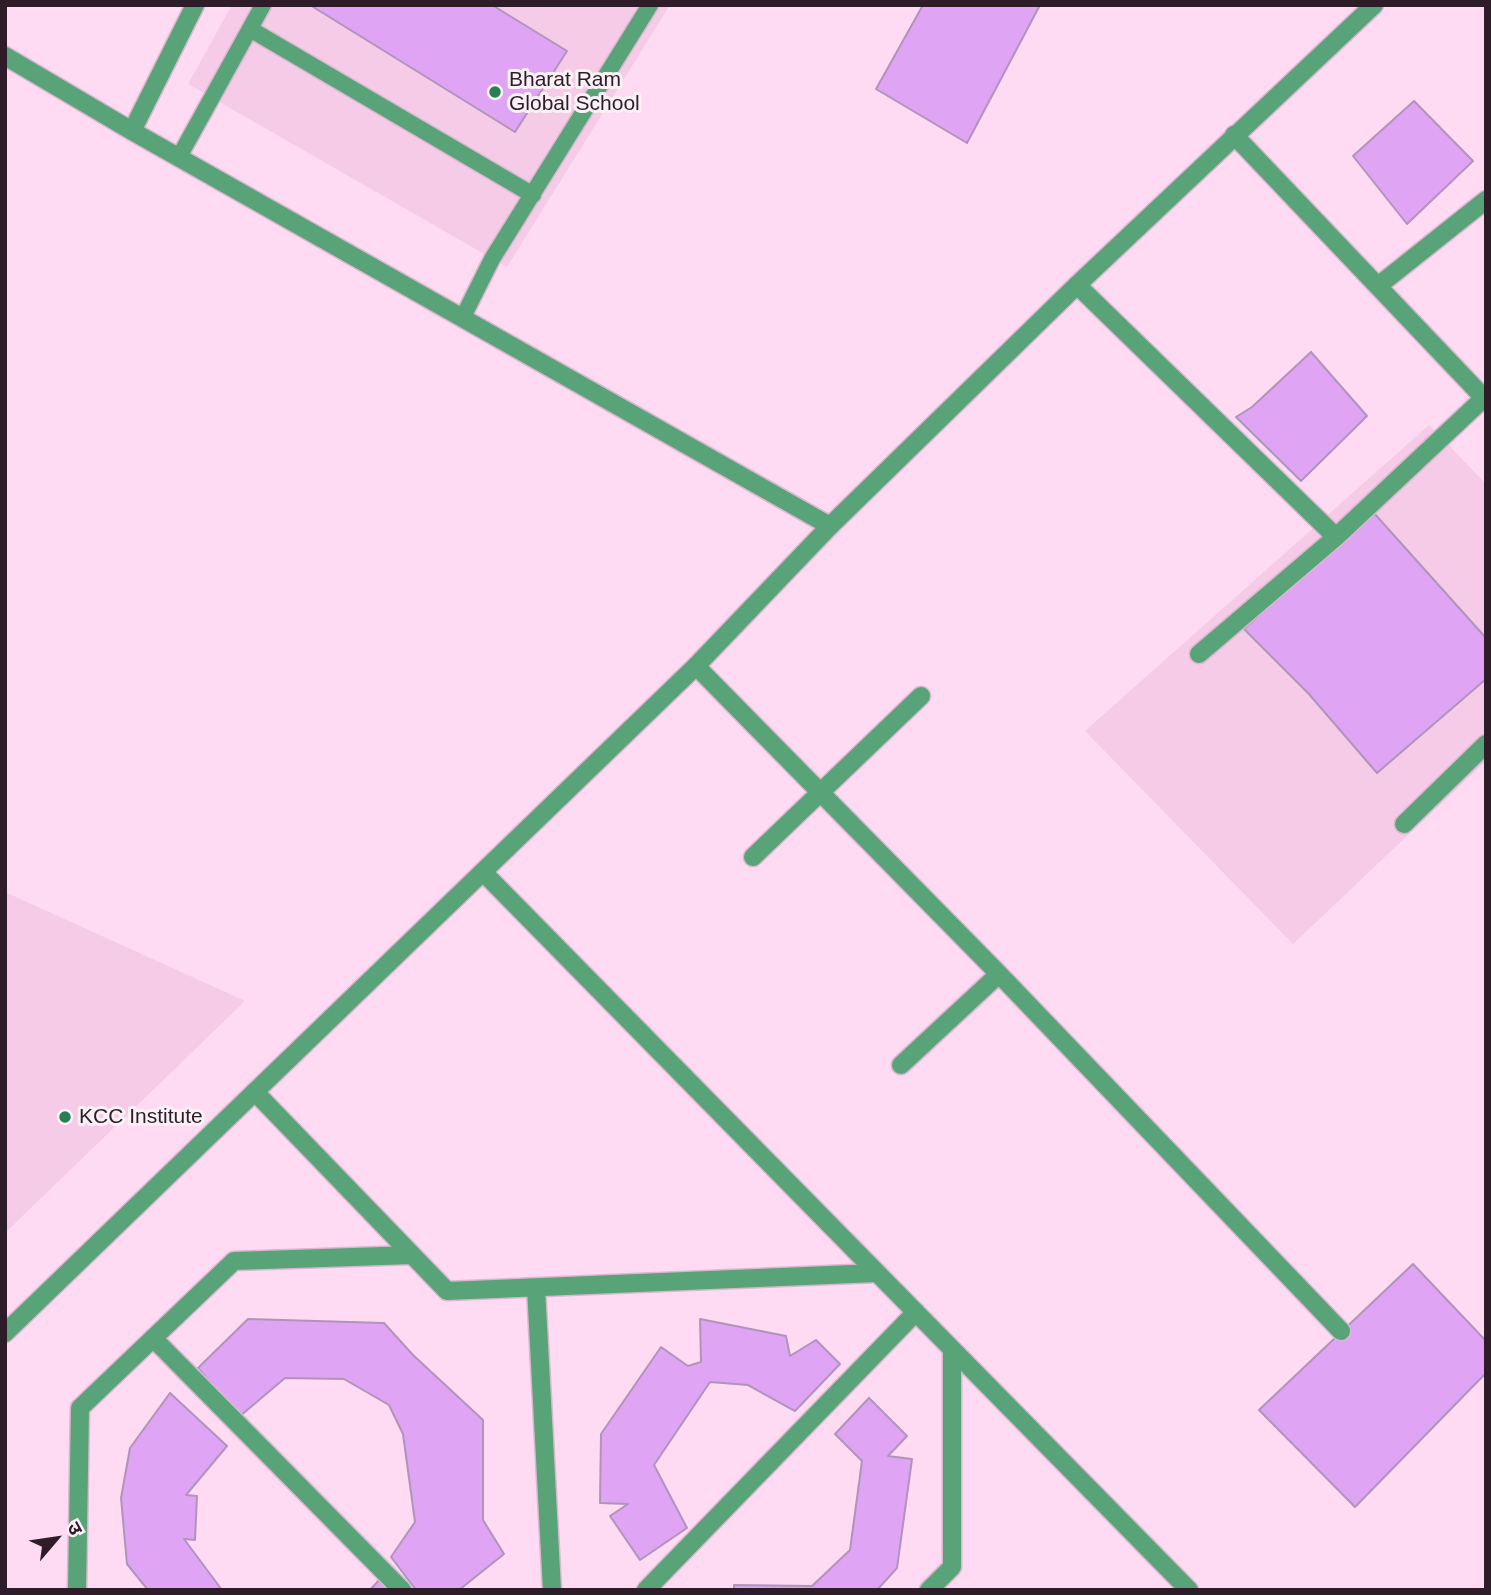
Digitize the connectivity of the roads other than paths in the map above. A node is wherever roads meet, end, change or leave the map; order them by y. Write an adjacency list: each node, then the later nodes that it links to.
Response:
1 (195, 5): 7 (street)
2 (263, 5): 5 (lane)
3 (650, 5): 10 (lane)
4 (1374, 5): 8 (street)
5 (250, 29): 9 (lane); 10 (lane)
6 (5, 55): 7 (street)
7 (132, 131): 9 (street)
8 (1234, 135): 12 (street); 13 (street)
9 (179, 157): 14 (street)
10 (533, 195): 14 (lane)
11 (1486, 200): 13 (street)
12 (1077, 285): 16 (street); 17 (street)
13 (1378, 286): 15 (street)
14 (463, 317): 16 (street)
15 (1485, 399): 17 (street)
16 (830, 526): 19 (street)
17 (1336, 537): 18 (street)
18 (1199, 654)
19 (696, 666): 22 (street); 25 (street)
20 (921, 696): 22 (street)
21 (1486, 744): 23 (street)
22 (820, 794): 24 (street); 26 (street)
23 (1404, 824)
24 (753, 857)
25 (483, 872): 28 (street); 30 (street)
26 (999, 974): 27 (street); 33 (street)
27 (901, 1065)
28 (255, 1092): 29 (street); 34 (street)
29 (412, 1255): 31 (street); 35 (street)
30 (877, 1273): 31 (street); 32 (street)
31 (536, 1288): 39 (street)
32 (916, 1312): 36 (street); 40 (street)
33 (1341, 1331)
34 (5, 1333)
35 (153, 1338): 37 (street); 38 (street)
36 (952, 1349): 41 (street); 42 (street)
37 (77, 1590)
38 (402, 1590)
39 (552, 1590)
40 (646, 1590)
41 (929, 1590)
42 (1189, 1590)

